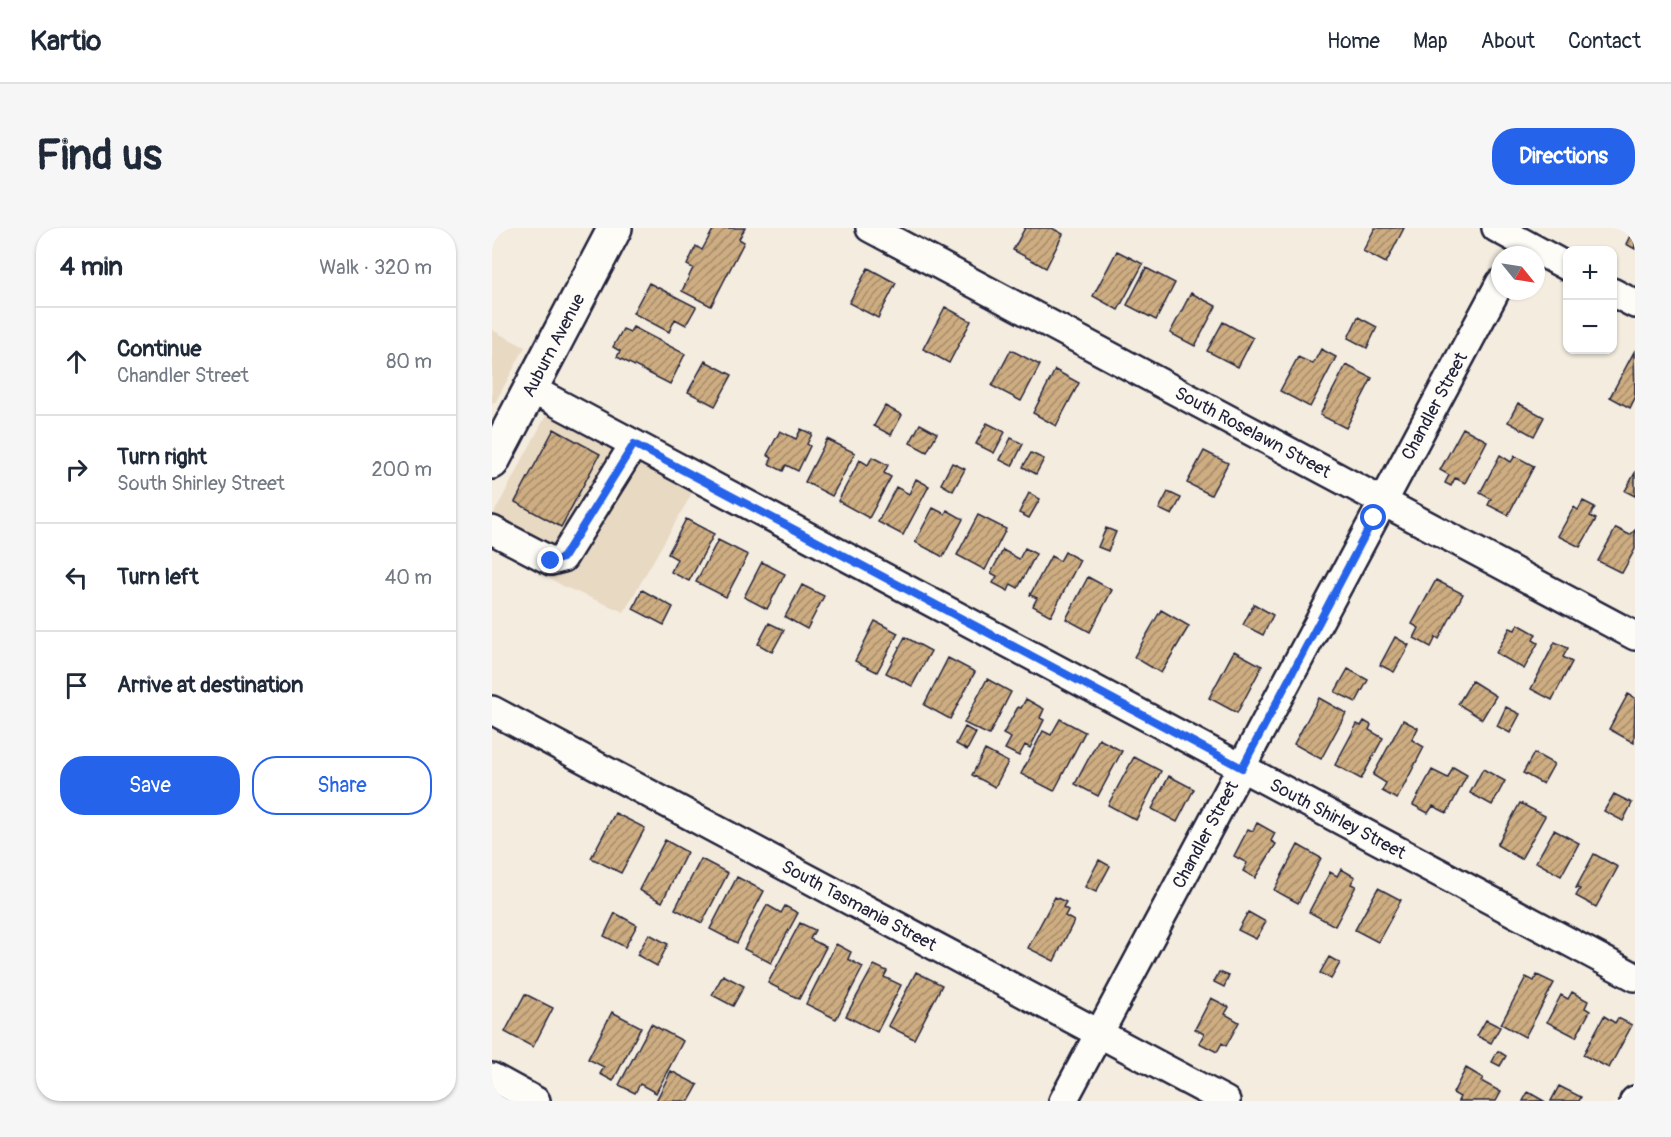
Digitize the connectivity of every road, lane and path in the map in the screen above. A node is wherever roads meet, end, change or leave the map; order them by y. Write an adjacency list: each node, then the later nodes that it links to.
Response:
1 (615, 228): 9 (main road, Auburn Avenue)
2 (870, 228): 12 (street, South Roselawn Street)
3 (1496, 228): 4 (street)
4 (1522, 242): 5 (street)
5 (1563, 264)
6 (1617, 295): 8 (street)
7 (1491, 300): 12 (street, Chandler Street)
8 (1635, 304)
9 (531, 389): 10 (street, South Shirley Street); 11 (main road, Auburn Avenue)
10 (634, 444): 13 (street); 16 (street, South Shirley Street)
11 (496, 445)
12 (1383, 502): 14 (street, South Roselawn Street); 16 (street, Chandler Street)
13 (492, 530)
14 (1635, 636)
15 (492, 710): 18 (street, South Tasmania Street)
16 (1242, 768): 17 (street, South Shirley Street); 18 (street, Chandler Street)
17 (1635, 977)
18 (1099, 1033): 21 (street, Chandler Street); 22 (street, South Tasmania Street)
19 (492, 1077): 20 (street)
20 (536, 1101)
21 (1063, 1101)
22 (1226, 1101)

